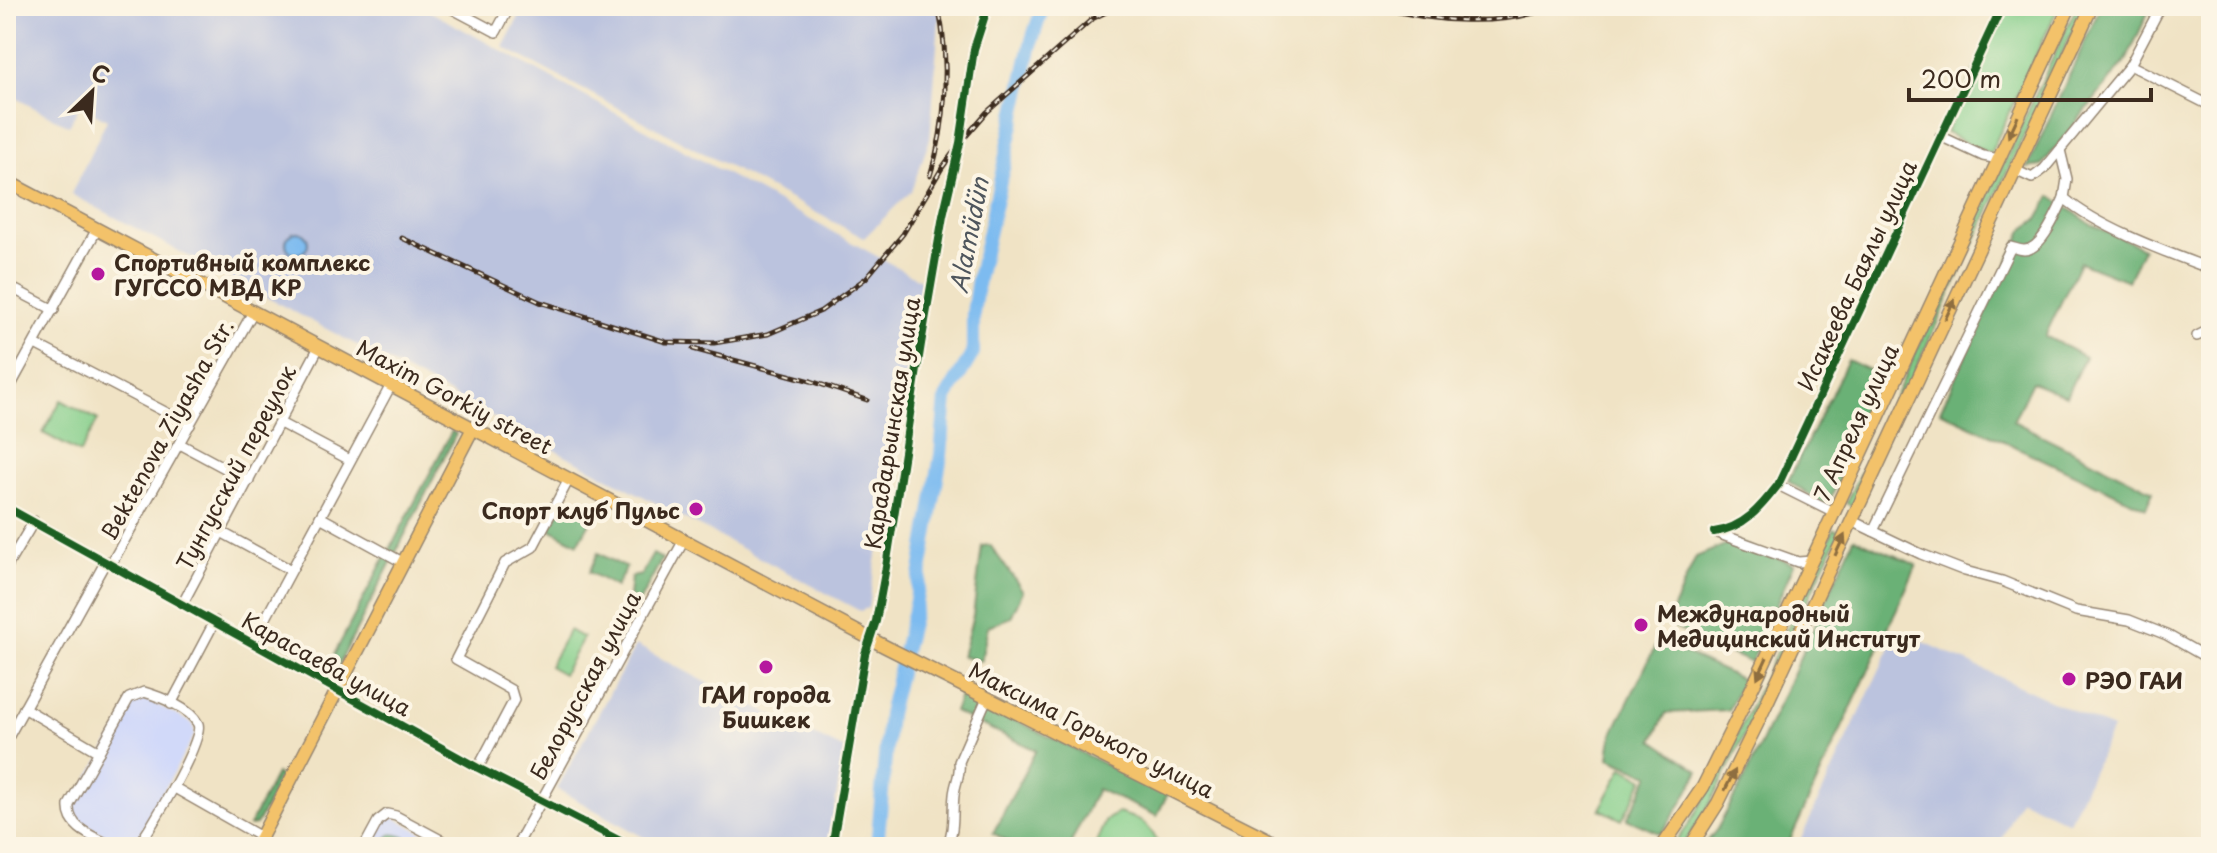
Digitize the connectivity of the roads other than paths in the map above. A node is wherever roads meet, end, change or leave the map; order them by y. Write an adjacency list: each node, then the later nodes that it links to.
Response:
1 (447, 6): 2 (street)
2 (510, 6)
3 (988, 6): 52 (street, Карадарьинская улица)
4 (2002, 6): 10 (street, Исакеева Баялы улица)
5 (2070, 6): 13 (main road, 7 Апреля улица, one-way to 13)
6 (2092, 6): 14 (main road, 7 Апреля улица)
7 (2161, 6): 8 (street)
8 (2130, 65): 9 (street); 11 (street)
9 (2211, 106)
10 (1940, 136): 12 (street); 36 (street, Исакеева Баялы улица)
11 (2060, 150): 14 (street); 17 (street)
12 (1983, 156): 13 (street); 16 (street)
13 (1999, 159): 16 (main road, 7 Апреля улица)
14 (2015, 170): 41 (main road, 7 Апреля улица, one-way to 14)
15 (6, 181): 18 (main road, Maxim Gorkiy street)
16 (1988, 183): 38 (main road, 7 Апреля улица)
17 (2064, 198): 19 (street); 42 (street)
18 (97, 229): 21 (street); 22 (main road, Maxim Gorkiy street)
19 (2211, 269)
20 (6, 285): 21 (street)
21 (54, 310): 25 (street)
22 (253, 312): 26 (main road, Maxim Gorkiy street); 30 (street, Bektenova Ziyasha Str.)
23 (2211, 329): 24 (street)
24 (2197, 336)
25 (35, 344): 28 (street); 30 (street)
26 (319, 347): 27 (main road, Maxim Gorkiy street); 29 (street, Тунгусский переулок)
27 (391, 385): 31 (main road, Maxim Gorkiy street); 33 (street)
28 (6, 394)
29 (280, 423): 33 (street); 35 (street, Тунгусский переулок)
30 (190, 425): 32 (street, Bektenova Ziyasha Str.)
31 (473, 428): 34 (main road, Maxim Gorkiy street); 47 (main road)
32 (180, 444): 35 (street); 46 (street, Bektenova Ziyasha Str.)
33 (350, 460): 39 (street)
34 (569, 479): 44 (main road, Maxim Gorkiy street); 62 (street)
35 (249, 481): 43 (street, Тунгусский переулок)
36 (1778, 485): 38 (street); 45 (street, Исакеева Баялы улица)
37 (6, 507): 40 (street, Карасаева улица)
38 (1834, 513): 41 (main road); 45 (main road, 7 Апреля улица)
39 (320, 517): 47 (street); 49 (street)
40 (34, 521): 46 (street, Карасаева улица); 48 (street)
41 (1852, 521): 42 (street); 77 (main road, 7 Апреля улица, one-way to 41)
42 (1873, 531): 55 (street)
43 (221, 532): 49 (street); 50 (street, Тунгусский переулок)
44 (684, 540): 52 (main road, Maxim Gorkiy street); 64 (street, Белорусская улица)
45 (1812, 561): 76 (main road, 7 Апреля улица, one-way to 76)
46 (109, 563): 50 (street, Карасаева улица); 59 (street, Bektenova Ziyasha Str.)
47 (404, 563): 56 (main road)
48 (6, 568)
49 (291, 570): 53 (street)
50 (183, 603): 51 (street, Карасаева улица)
51 (215, 621): 53 (street, Карасаева улица); 58 (street)
52 (870, 638): 54 (main road, Maxim Gorkiy street); 73 (street, Карадарьинская улица)
53 (253, 642): 56 (street, Карасаева улица)
54 (884, 646): 57 (main road, Максима Горького улица)
55 (2211, 660)
56 (338, 689): 62 (street, Карасаева улица); 66 (main road)
57 (987, 698): 74 (street); 75 (main road, Максима Горького улица)
58 (171, 704): 61 (street); 63 (street)
59 (24, 708): 60 (street, Bektenova Ziyasha Str.); 61 (street)
60 (6, 741)
61 (99, 752): 65 (street)
62 (478, 768): 64 (street, Карасаева улица)
63 (173, 787): 66 (street); 68 (street)
64 (541, 801): 71 (street, Белорусская улица); 72 (street, Карасаева улица)
65 (94, 842): 67 (street)
66 (259, 842)
67 (114, 847)
68 (137, 847)
69 (364, 847): 70 (street)
70 (454, 847)
71 (516, 847)
72 (632, 847)
73 (832, 847)
74 (947, 847)
75 (1283, 847)
76 (1662, 847)
77 (1690, 847)

